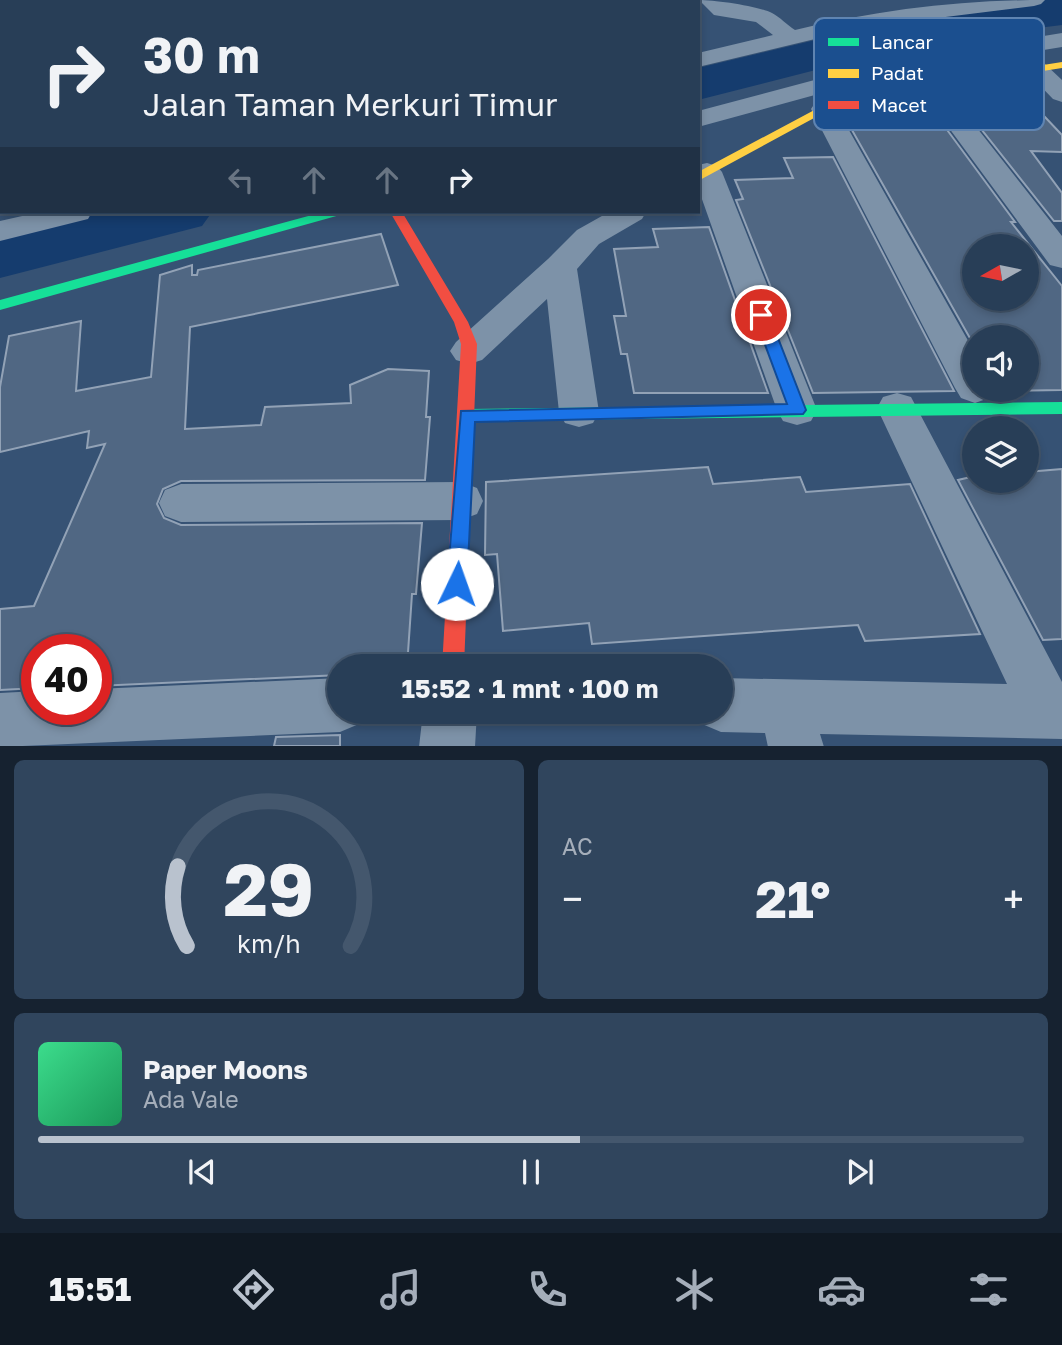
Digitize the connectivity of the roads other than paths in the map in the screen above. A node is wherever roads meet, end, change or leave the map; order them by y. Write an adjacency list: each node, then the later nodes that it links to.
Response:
1 (710, 0): 6 (street)
2 (1034, 0): 3 (street)
3 (903, 7): 4 (street)
4 (870, 18)
5 (814, 32): 6 (street)
6 (791, 38): 9 (street)
7 (1062, 40): 8 (street)
8 (1044, 43)
9 (700, 60)
10 (1062, 65): 11 (street)
11 (1044, 68)
12 (1044, 77): 14 (street)
13 (814, 87): 16 (street)
14 (1062, 94)
15 (814, 113): 19 (street)
16 (700, 118)
17 (836, 130): 29 (street)
18 (965, 130): 25 (street)
19 (703, 174): 34 (street)
20 (69, 214): 24 (street)
21 (329, 214): 27 (street)
22 (397, 214): 28 (street)
23 (628, 214): 26 (street)
24 (0, 231)
25 (1062, 258)
26 (560, 267): 28 (street); 35 (street)
27 (0, 305)
28 (469, 351): 36 (street)
29 (962, 364)
30 (962, 398): 32 (street)
31 (1020, 402): 33 (street)
32 (897, 408): 34 (street); 42 (street)
33 (1062, 408)
34 (797, 410): 35 (street)
35 (579, 412): 36 (street)
36 (467, 415): 37 (street)
37 (461, 501): 38 (street); 39 (street)
38 (181, 503)
39 (454, 654)
40 (327, 706): 46 (street)
41 (733, 709): 45 (street)
42 (1056, 712): 45 (street)
43 (0, 720): 46 (street)
44 (449, 724): 47 (street)
45 (791, 726)
46 (62, 732)
47 (447, 746)

